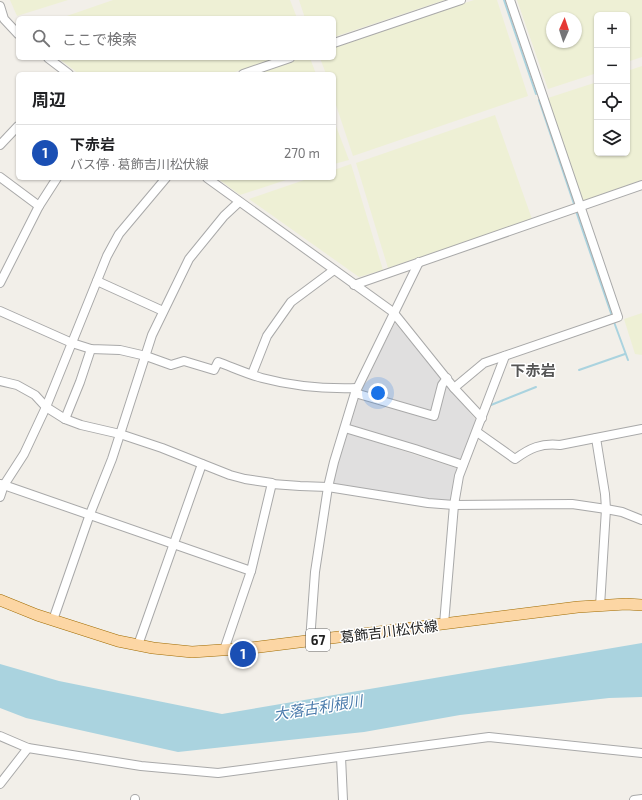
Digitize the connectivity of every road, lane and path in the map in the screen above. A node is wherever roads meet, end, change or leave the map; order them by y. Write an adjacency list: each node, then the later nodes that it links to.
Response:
1 (461, 0): 5 (street)
2 (510, 0): 18 (street)
3 (0, 7): 4 (street)
4 (16, 32)
5 (336, 42)
6 (50, 60): 8 (street)
7 (284, 60): 9 (street)
8 (66, 72)
9 (249, 72)
10 (16, 128): 11 (street)
11 (0, 145)
12 (0, 177): 19 (street)
13 (56, 180): 19 (street)
14 (164, 180): 22 (street)
15 (210, 180): 17 (street)
16 (642, 185): 18 (street)
17 (239, 202): 21 (street); 26 (street)
18 (580, 205): 20 (street); 31 (street)
19 (39, 206): 23 (street)
20 (420, 262): 24 (street); 27 (street)
21 (334, 270): 24 (street); 32 (street)
22 (97, 281): 26 (street); 28 (street)
23 (0, 283)
24 (354, 285): 27 (street)
25 (0, 311): 28 (street)
26 (163, 311): 30 (street)
27 (393, 312): 33 (street); 36 (street)
28 (72, 343): 29 (street); 37 (street)
29 (91, 349): 30 (street); 39 (street)
30 (146, 356): 32 (street); 43 (street)
31 (505, 356): 35 (street); 38 (street)
32 (252, 374): 36 (street)
33 (447, 378): 35 (street); 36 (street)
34 (0, 381): 37 (street)
35 (454, 388): 38 (street)
36 (356, 390): 40 (street)
37 (46, 407): 39 (street); 47 (street)
38 (482, 418): 42 (street)
39 (65, 419): 43 (street)
40 (345, 428): 46 (street); 49 (street)
41 (642, 429): 44 (street)
42 (477, 432): 44 (street); 46 (street)
43 (120, 434): 45 (street); 53 (street)
44 (596, 438): 52 (street)
45 (202, 464): 48 (street); 55 (street)
46 (463, 465): 51 (street)
47 (2, 484): 50 (street); 53 (street)
48 (272, 484): 49 (street); 56 (street)
49 (328, 487): 51 (street); 62 (street)
50 (0, 497)
51 (454, 505): 52 (street); 61 (street)
52 (606, 509): 54 (street); 59 (street)
53 (90, 514): 55 (street); 60 (street)
54 (642, 520)
55 (173, 543): 56 (street); 63 (street)
56 (251, 571): 64 (street)
57 (0, 600): 60 (main road, 葛飾吉川松伏線 / 67)
58 (642, 605): 59 (main road, 葛飾吉川松伏線 / 67)
59 (600, 606): 61 (main road, 葛飾吉川松伏線 / 67)
60 (53, 620): 63 (main road, 葛飾吉川松伏線 / 67)
61 (444, 624): 62 (main road, 葛飾吉川松伏線 / 67)
62 (310, 641): 64 (main road, 葛飾吉川松伏線 / 67)
63 (138, 645): 64 (main road, 葛飾吉川松伏線 / 67)
64 (224, 650)
65 (0, 736): 66 (street)
66 (28, 748): 68 (street); 69 (street)
67 (642, 753): 68 (street)
68 (342, 757): 71 (street)
69 (0, 784)
70 (642, 799): 72 (street)
71 (343, 800)
72 (634, 800)

